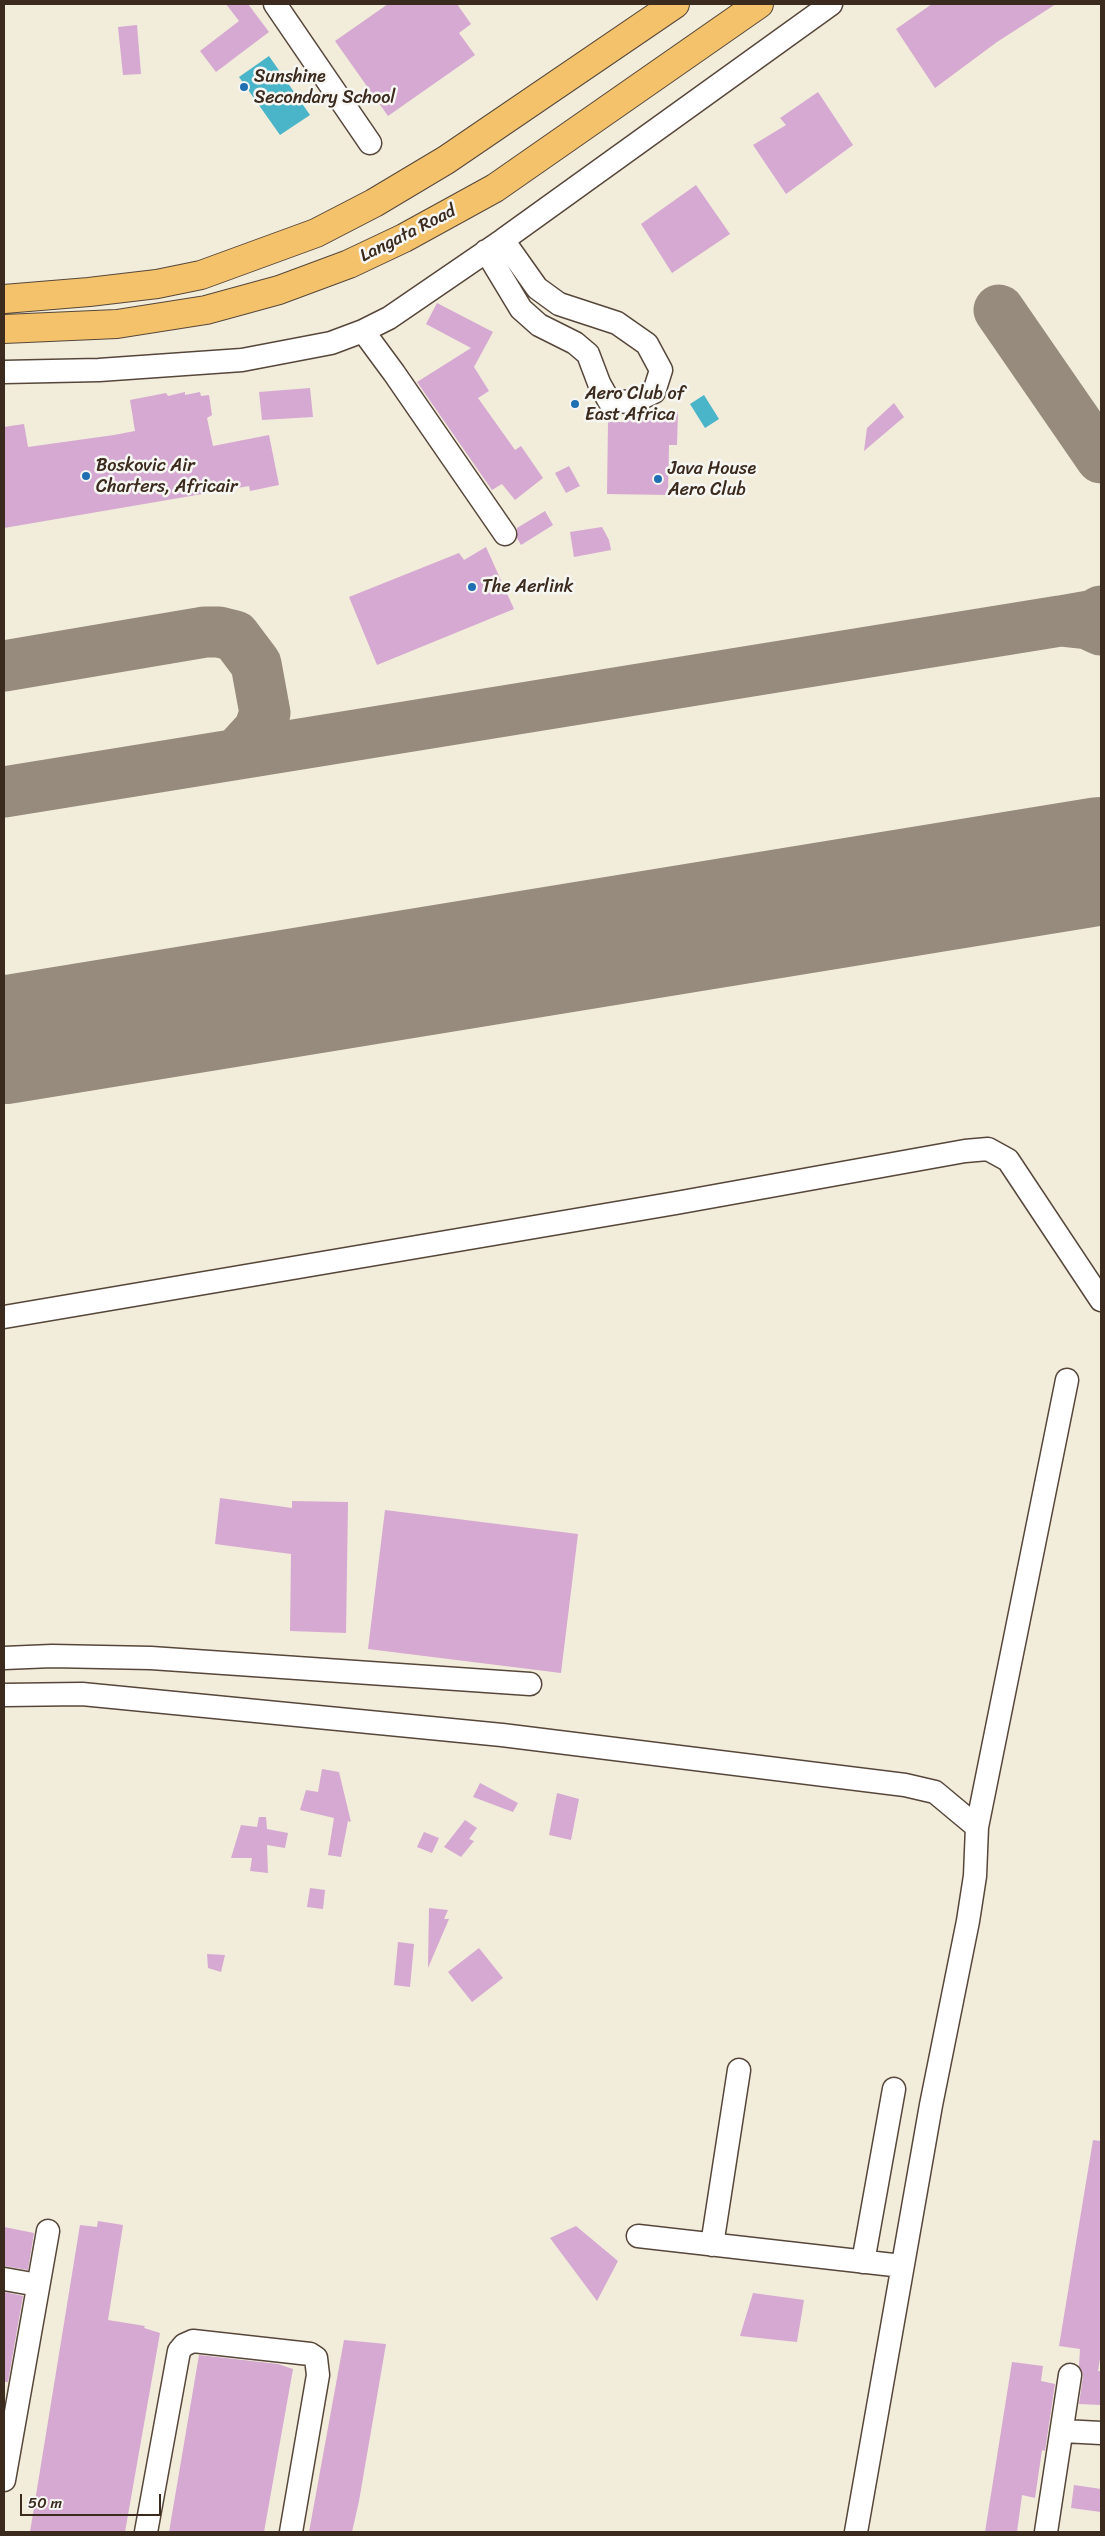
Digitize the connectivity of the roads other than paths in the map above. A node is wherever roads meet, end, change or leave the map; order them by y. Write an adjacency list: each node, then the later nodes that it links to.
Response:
1 (275, 4): 5 (street)
2 (675, 4): 7 (main road)
3 (760, 4): 8 (main road, Langata Road)
4 (831, 4): 6 (street)
5 (370, 143)
6 (495, 245): 6 (street); 9 (street)
7 (4, 299)
8 (4, 329)
9 (363, 331): 10 (street); 11 (street)
10 (4, 372)
11 (505, 534)
12 (1101, 1300): 13 (street)
13 (4, 1317)
14 (1067, 1380): 18 (street)
15 (4, 1658): 16 (street)
16 (530, 1684)
17 (4, 1695): 18 (street)
18 (977, 1827): 25 (street)
19 (739, 2070): 23 (street)
20 (894, 2089): 24 (street)
21 (48, 2231): 27 (street)
22 (638, 2236): 23 (street)
23 (712, 2245): 24 (street)
24 (863, 2262): 25 (street)
25 (902, 2266): 34 (street)
26 (4, 2279): 27 (street)
27 (38, 2285): 31 (street)
28 (1070, 2375): 29 (street)
29 (1063, 2432): 30 (street); 35 (street)
30 (1101, 2433)
31 (4, 2480)
32 (146, 2532): 33 (street)
33 (291, 2532)
34 (856, 2532)
35 (1046, 2532)

